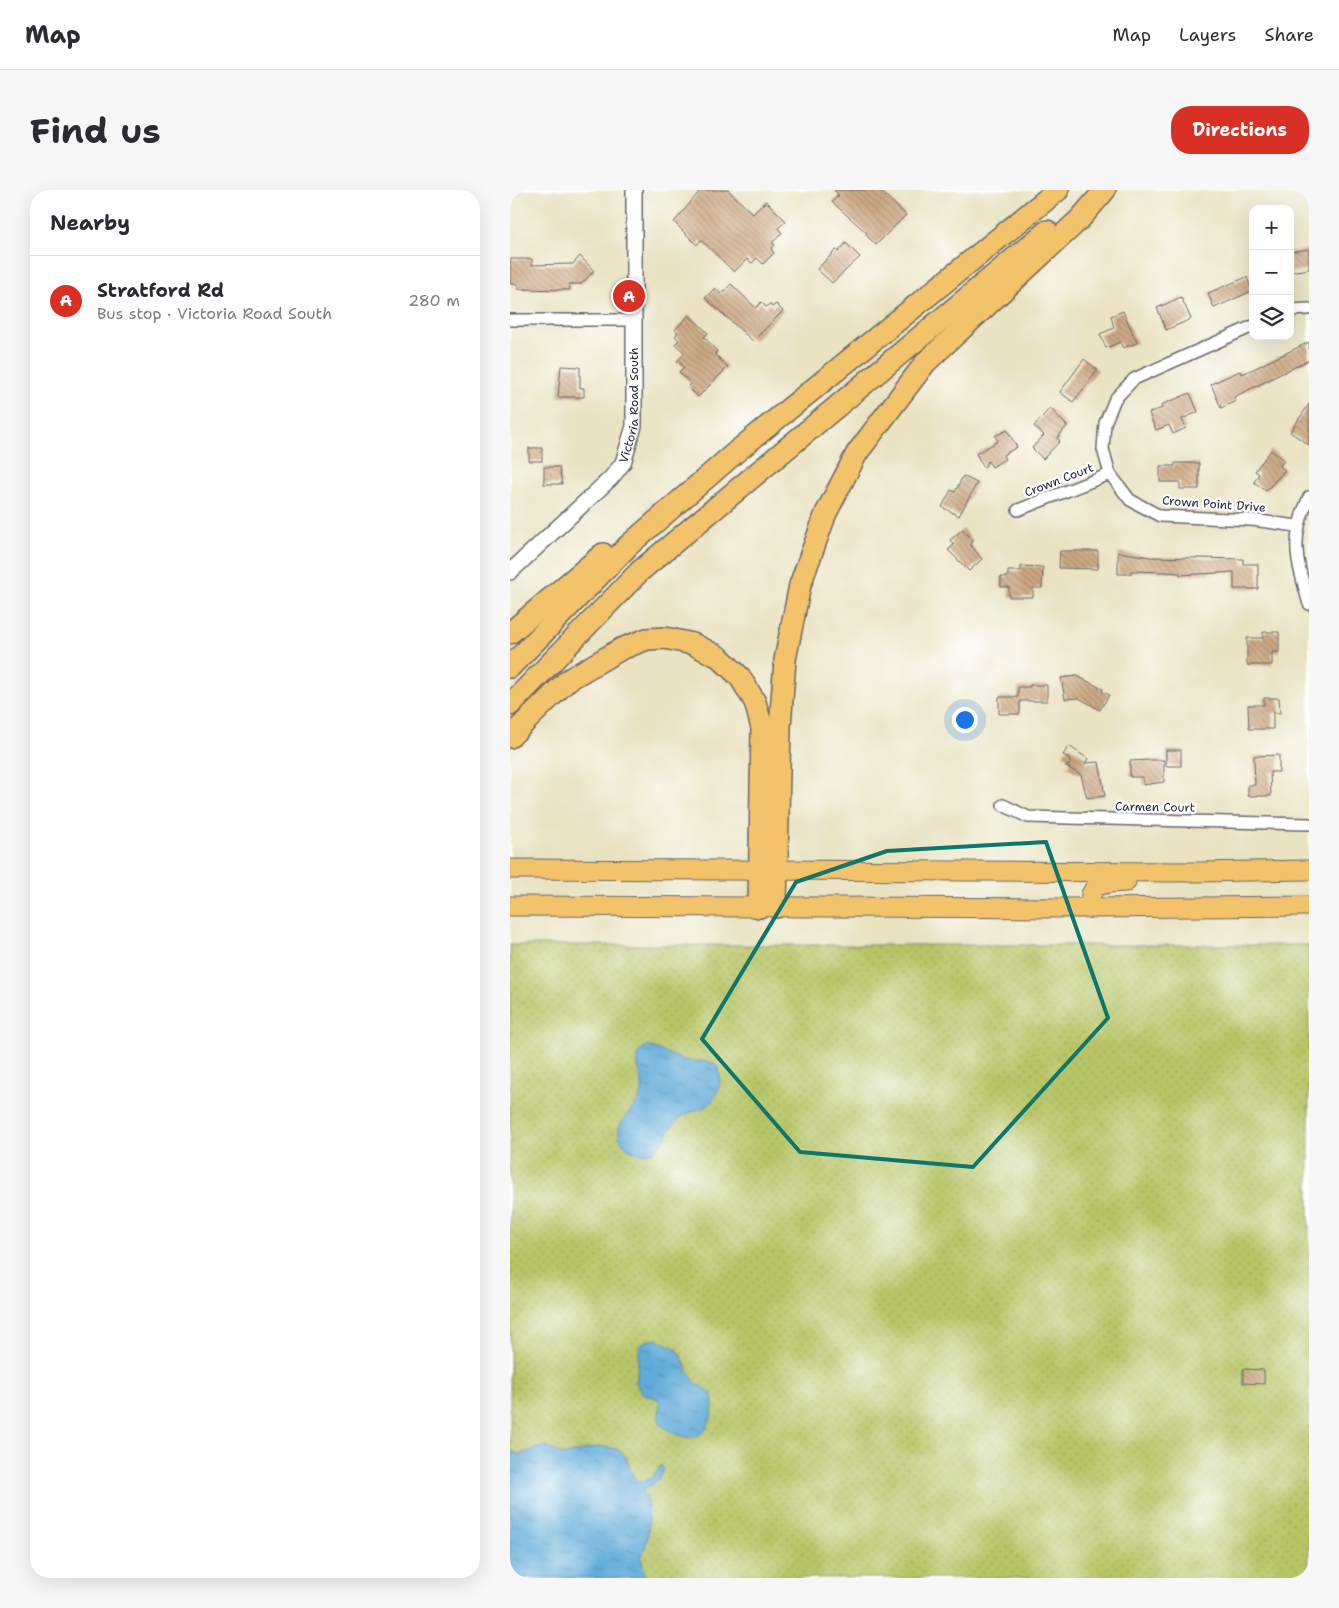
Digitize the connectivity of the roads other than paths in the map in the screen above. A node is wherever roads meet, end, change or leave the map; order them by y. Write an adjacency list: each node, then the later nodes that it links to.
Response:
1 (634, 190): 8 (street, Victoria Road South)
2 (1058, 190): 10 (highway)
3 (1096, 190): 19 (highway)
4 (1105, 190): 24 (highway)
5 (1309, 309): 6 (street)
6 (1294, 310)
7 (510, 320): 8 (street)
8 (634, 320): 15 (street, Victoria Road South)
9 (1249, 328): 11 (street, Crown Point Drive)
10 (736, 452): 17 (highway); 18 (highway)
11 (1110, 474): 13 (street, Crown Court); 14 (street, Crown Point Drive)
12 (1309, 497): 14 (street)
13 (1018, 510)
14 (1297, 526): 16 (street)
15 (510, 572)
16 (1309, 604)
17 (510, 632)
18 (510, 667)
19 (510, 705)
20 (510, 737): 24 (highway)
21 (1003, 805): 22 (street, Carmen Court)
22 (1309, 824)
23 (510, 869): 24 (highway)
24 (768, 870): 25 (highway); 31 (highway)
25 (1309, 870)
26 (1309, 876): 32 (highway)
27 (1309, 899): 28 (highway)
28 (1221, 905): 30 (highway); 32 (highway)
29 (510, 906): 31 (highway)
30 (1309, 906)
31 (768, 907): 32 (highway)
32 (1090, 908)

